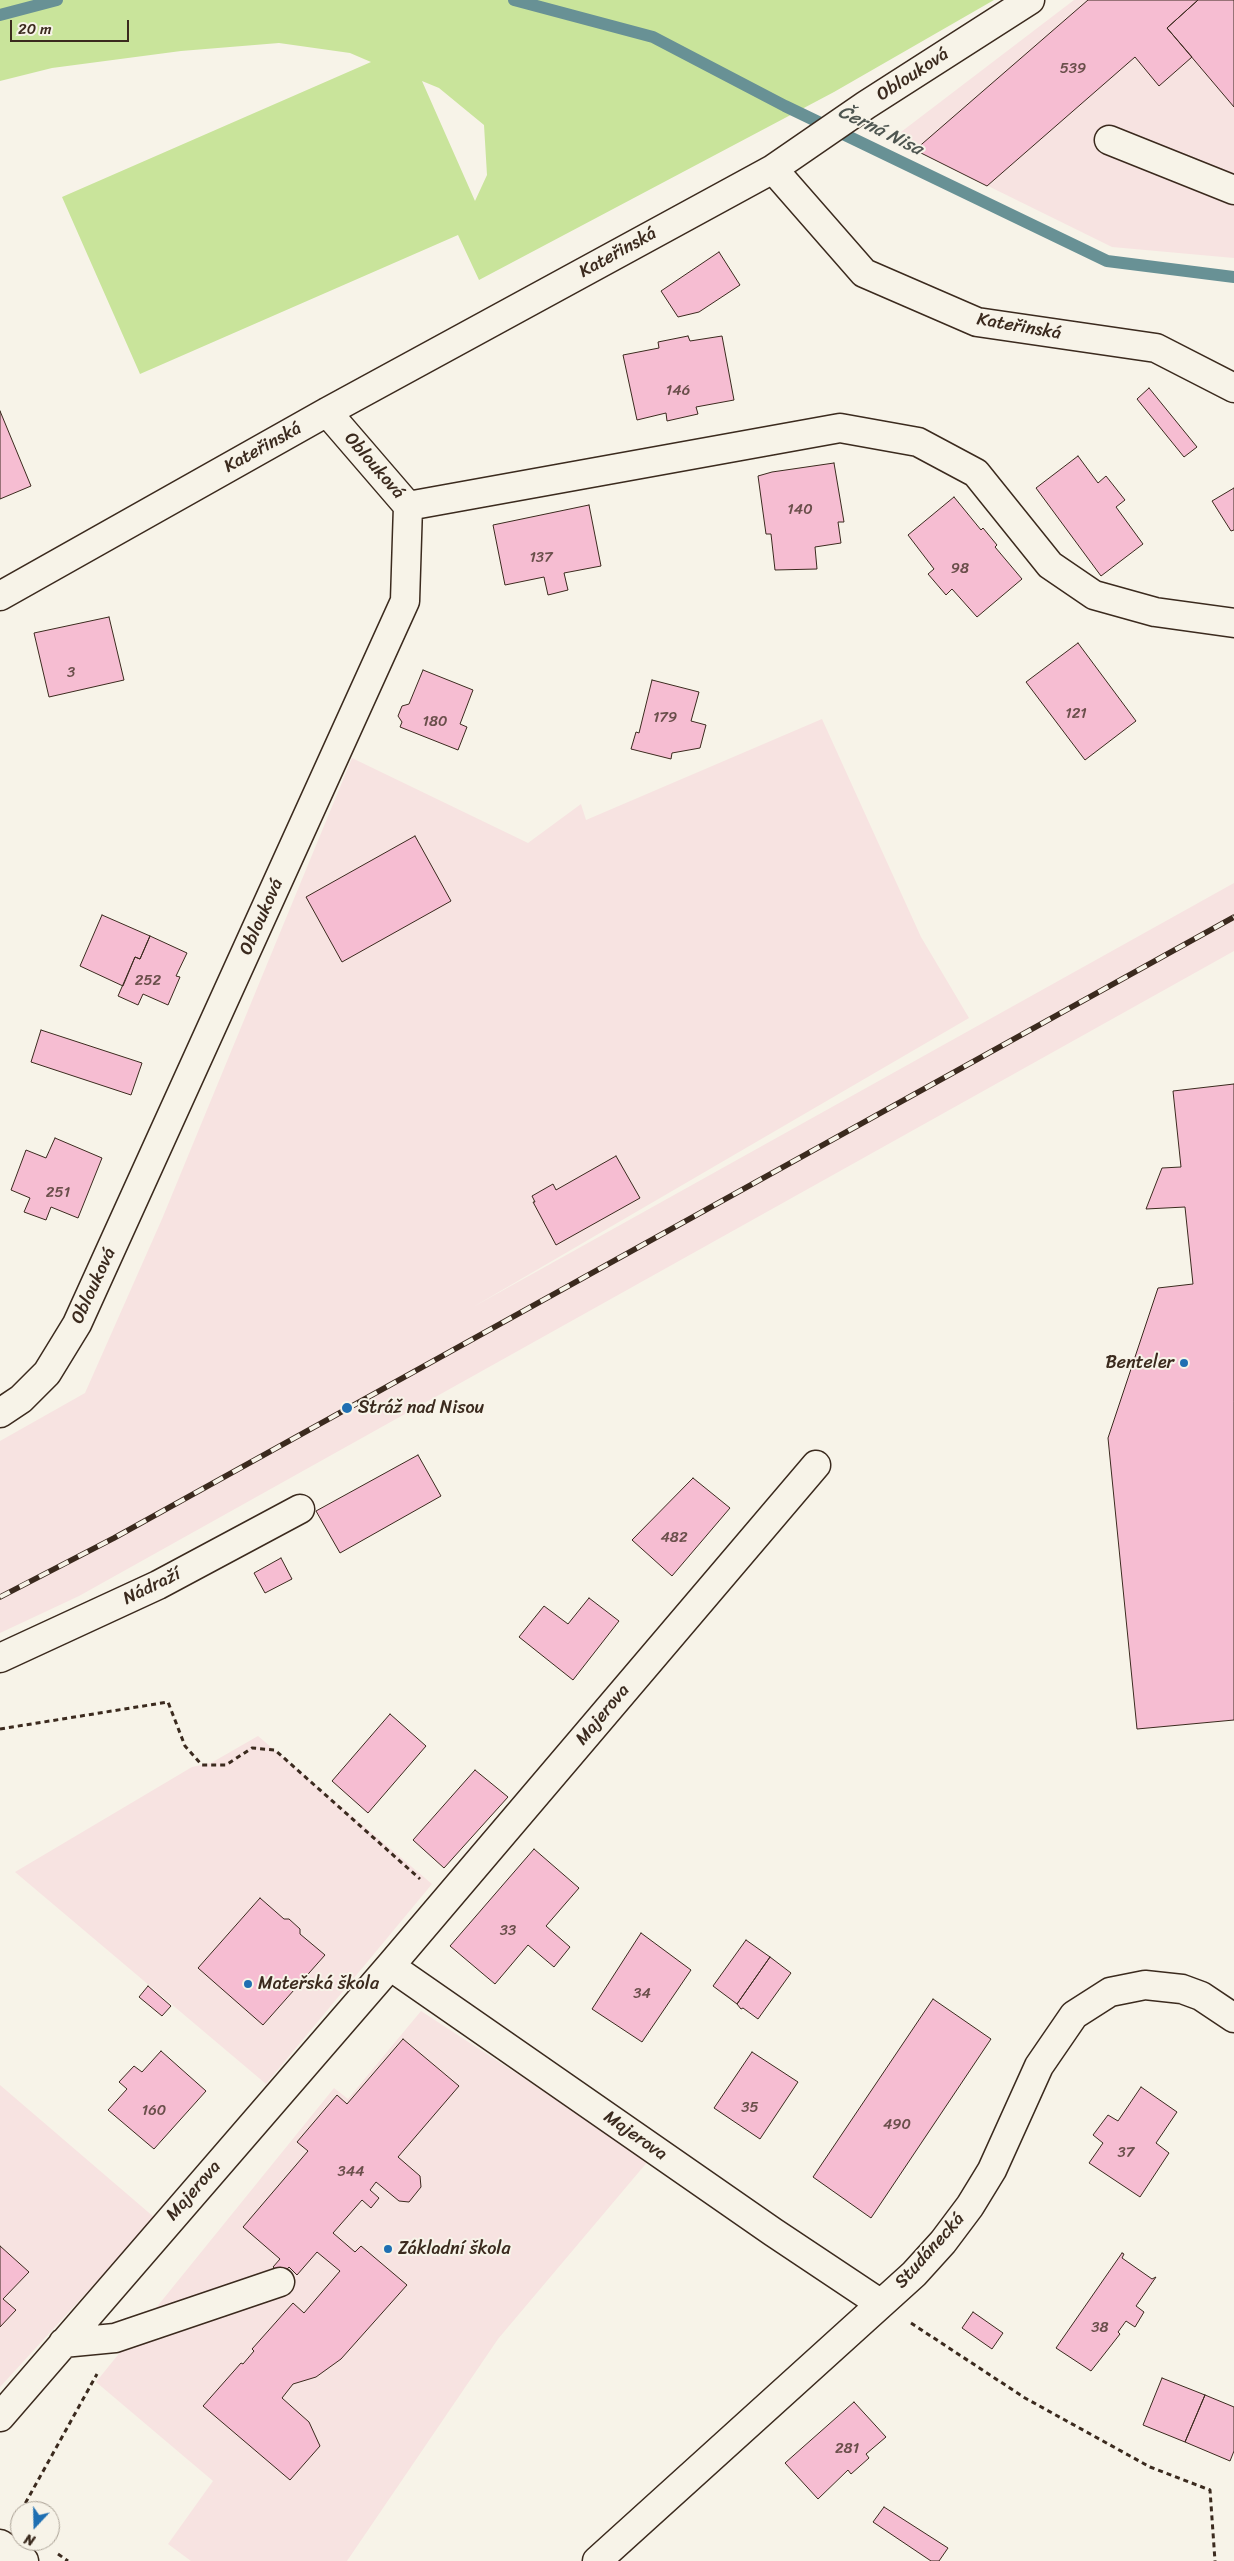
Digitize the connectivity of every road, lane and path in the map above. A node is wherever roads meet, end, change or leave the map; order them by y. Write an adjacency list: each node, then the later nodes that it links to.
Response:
1 (1030, 0): 3 (street, Oblouková)
2 (1108, 140): 4 (street)
3 (773, 169): 5 (street, Kateřinská); 6 (street, Kateřinská)
4 (1234, 190)
5 (1234, 388)
6 (327, 412): 7 (street, Oblouková); 8 (street, Kateřinská)
7 (408, 506): 9 (street); 10 (street, Oblouková)
8 (0, 596)
9 (1234, 623)
10 (0, 1413)
11 (816, 1465): 15 (street, Majerova)
12 (300, 1509): 13 (street, Nádraží)
13 (0, 1658)
14 (0, 1729): 15 (path)
15 (445, 1901): 16 (street, Majerova)
16 (390, 1966): 19 (street, Majerova); 21 (street, Majerova)
17 (1234, 2018): 19 (street, Studánecká)
18 (280, 2282): 20 (street)
19 (881, 2304): 26 (street, Studánecká); 27 (path)
20 (115, 2338): 21 (street); 23 (path)
21 (63, 2343): 22 (street, Majerova)
22 (0, 2417)
23 (26, 2501)
24 (0, 2544): 25 (street)
25 (24, 2561)
26 (597, 2561)
27 (1215, 2561)

